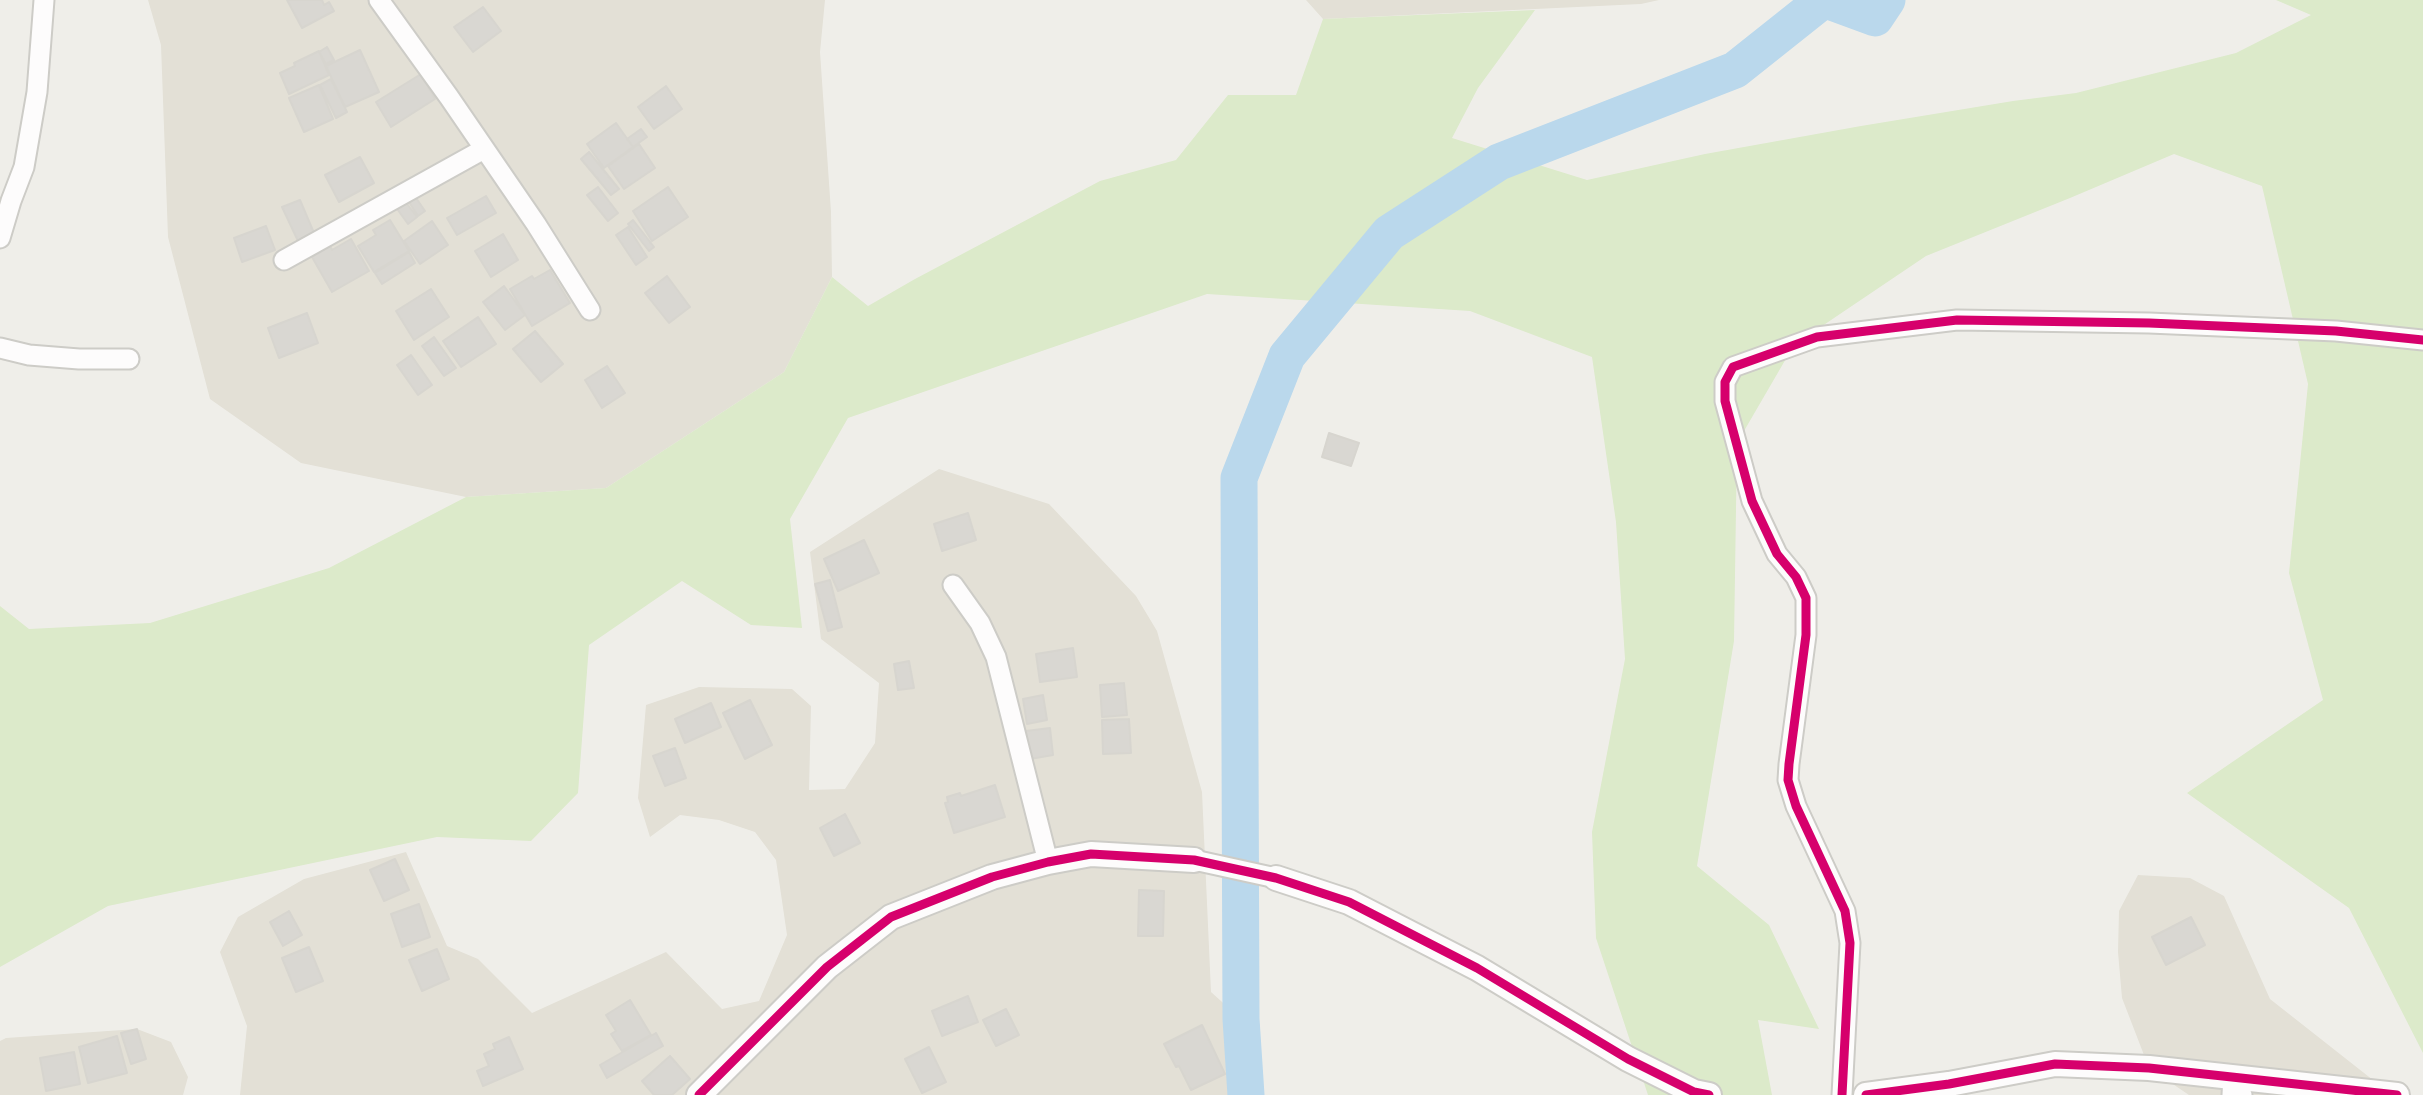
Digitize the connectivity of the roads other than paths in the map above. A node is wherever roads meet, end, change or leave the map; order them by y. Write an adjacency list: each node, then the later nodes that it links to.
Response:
1 (44, 0): 4 (street)
2 (379, 0): 3 (street)
3 (484, 149): 5 (street); 6 (street)
4 (0, 238)
5 (284, 260)
6 (590, 310)
7 (2423, 340): 17 (street)
8 (0, 348): 9 (street)
9 (129, 359)
10 (953, 585): 12 (street)
11 (1194, 860): 12 (street); 13 (street)
12 (1048, 862): 15 (street)
13 (1276, 878): 16 (street)
14 (2236, 1089): 18 (street); 19 (street)
15 (699, 1095)
16 (1709, 1095)
17 (1842, 1095)
18 (1866, 1095)
19 (2397, 1095)

